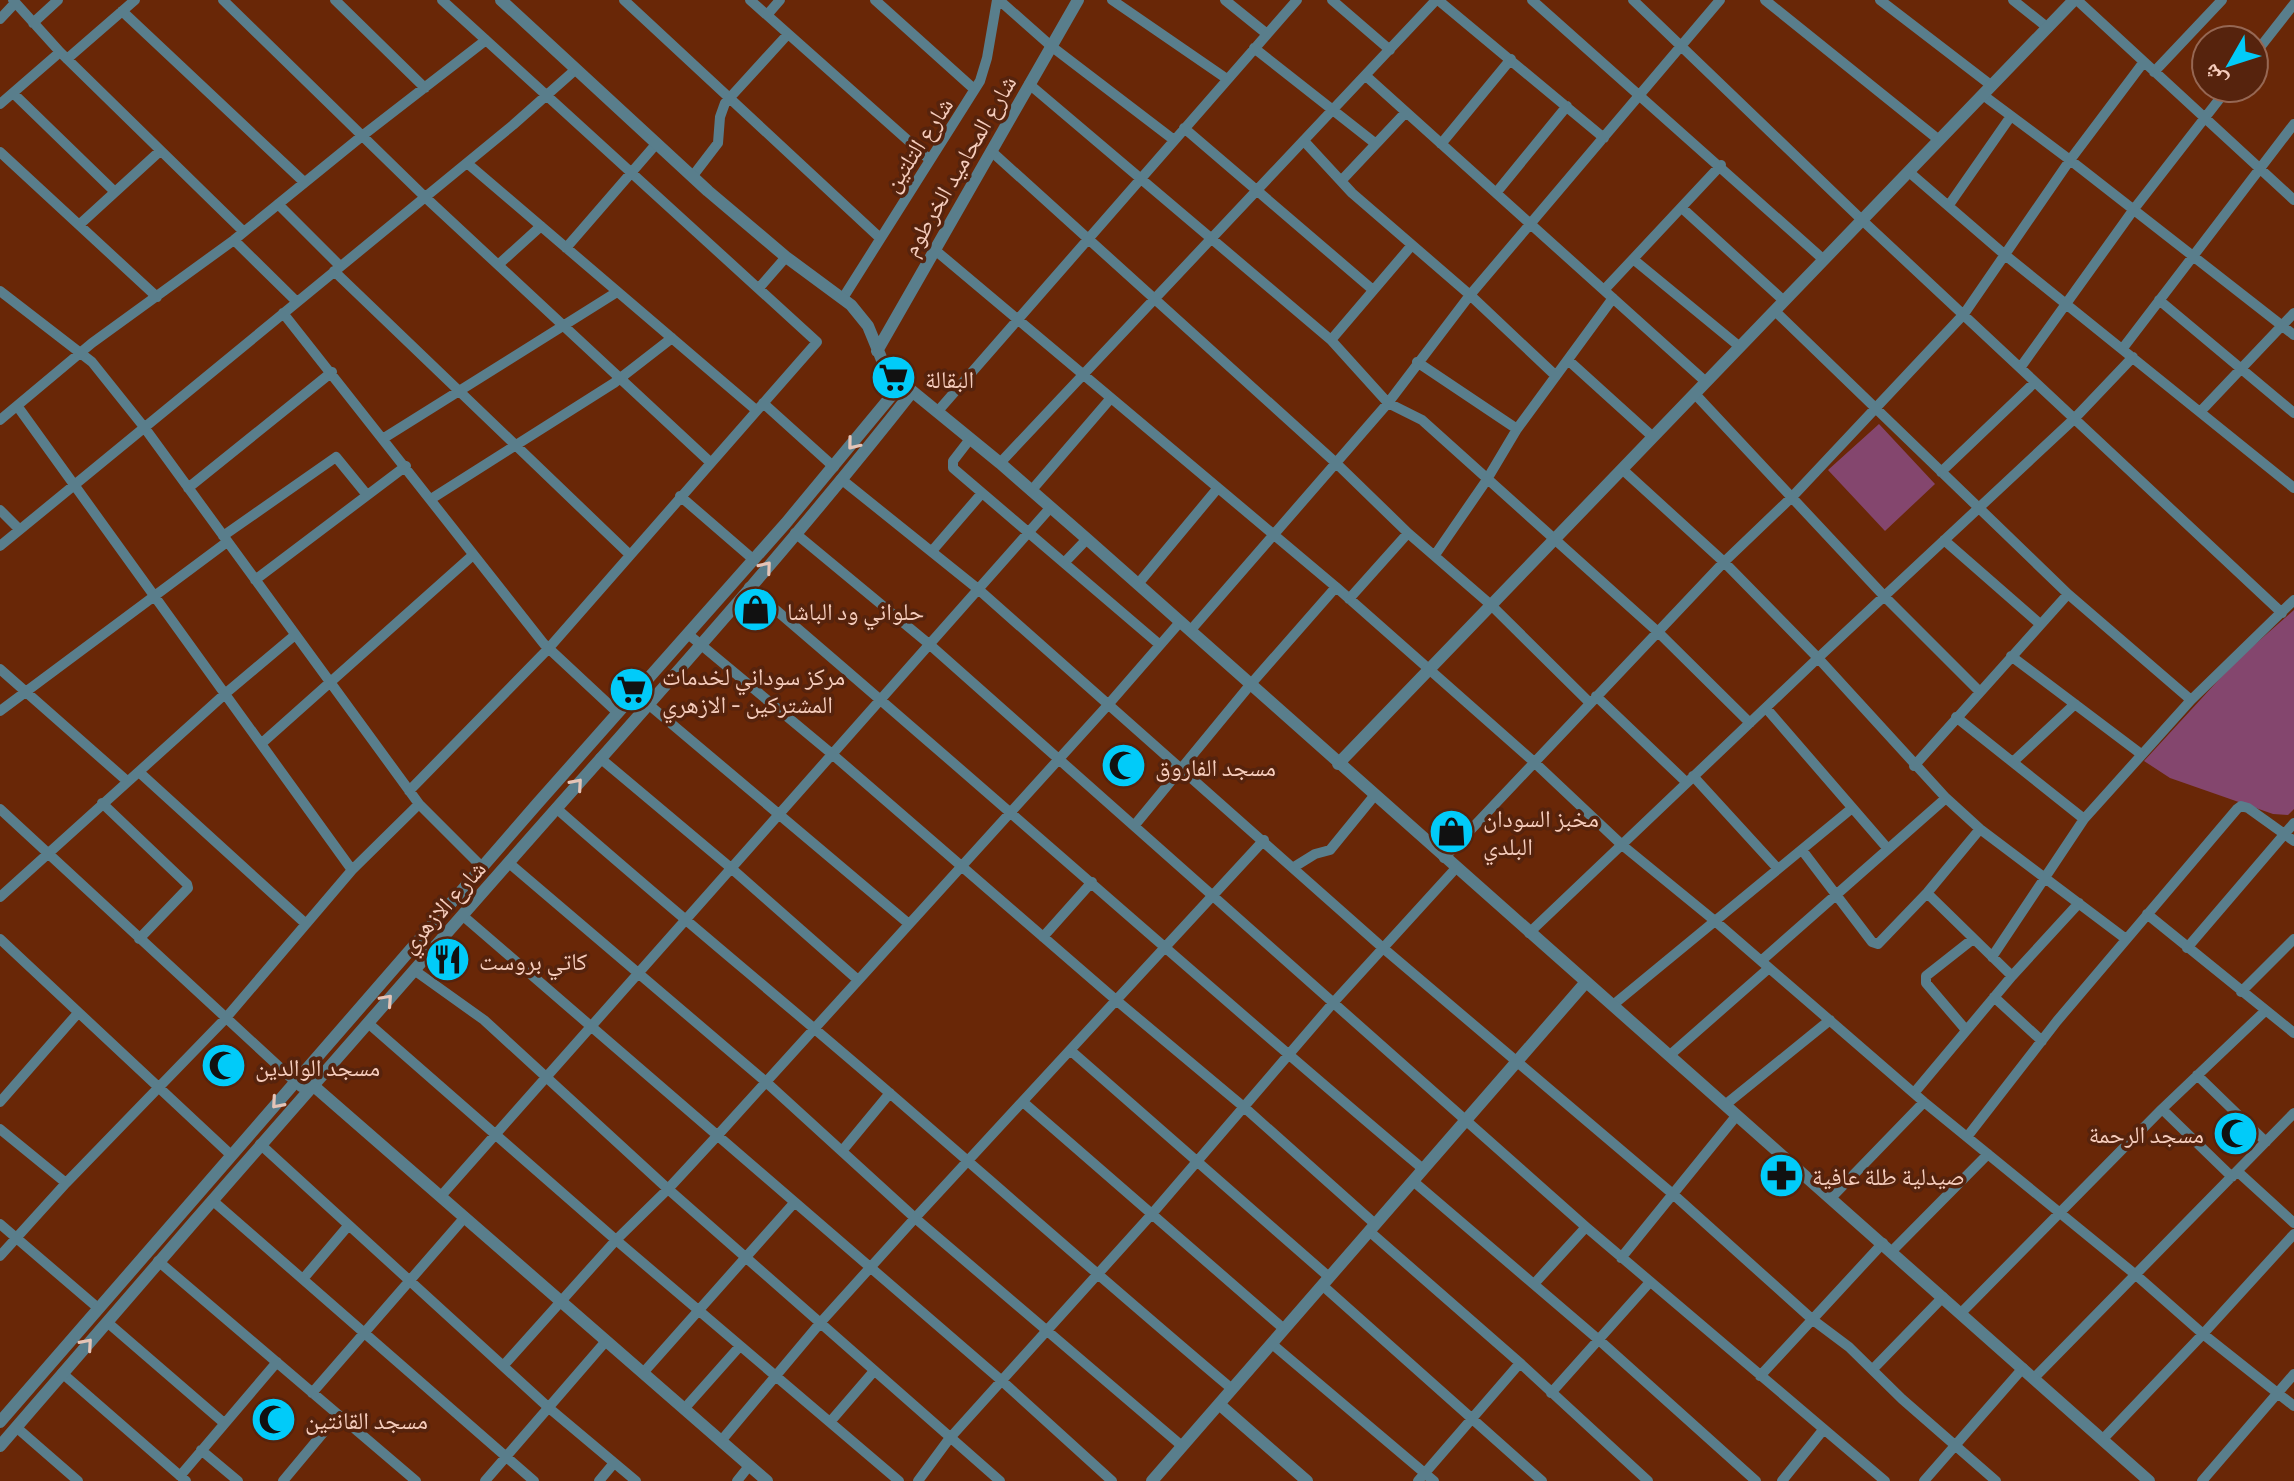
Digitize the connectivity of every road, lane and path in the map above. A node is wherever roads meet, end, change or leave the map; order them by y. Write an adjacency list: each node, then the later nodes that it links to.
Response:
1 (58, 0): 32 (street)
2 (135, 0): 29 (street)
3 (223, 0): 66 (street)
4 (335, 0): 50 (street)
5 (442, 0): 37 (street)
6 (501, 0): 45 (street)
7 (624, 0): 56 (street)
8 (750, 0): 30 (street)
9 (780, 0): 30 (street)
10 (875, 0): 51 (street)
11 (998, 0): 39 (street); 51 (street, شارع التلتين)
12 (1078, 0): 39 (street, شارع المحاميد الخرطوم)
13 (1112, 0): 48 (street)
14 (1225, 0): 35 (street)
15 (1297, 0): 35 (street)
16 (1332, 0): 41 (street)
17 (1437, 0): 41 (street); 43 (street)
18 (1532, 0): 55 (street)
19 (1633, 0): 38 (street)
20 (1720, 0): 38 (street)
21 (1765, 0): 69 (street)
22 (1880, 0): 52 (street)
23 (2013, 0): 33 (street)
24 (2075, 0): 33 (street); 44 (street)
25 (2222, 0): 46 (street)
26 (2281, 0): 28 (street)
27 (14, 2): 31 (street); 32 (street)
28 (2293, 8): 36 (street)
29 (122, 11): 42 (street); 87 (street)
30 (767, 15): 34 (street)
31 (0, 19)
32 (33, 23): 42 (street)
33 (2048, 28): 52 (street)
34 (788, 34): 56 (street); 77 (street)
35 (1267, 34): 40 (street)
36 (2270, 36)
37 (486, 40): 50 (street); 54 (street)
38 (1680, 45): 55 (street); 97 (street)
39 (1051, 46): 49 (street, شارع المحاميد الخرطوم); 68 (street)
40 (1254, 48): 48 (street); 60 (street)
41 (1390, 50): 47 (street)
42 (64, 56): 53 (street); 74 (street)
43 (1511, 59): 59 (street); 73 (street)
44 (2143, 63): 46 (street); 78 (street)
45 (575, 70): 54 (street); 71 (street)
46 (2154, 72): 63 (street)
47 (1366, 76): 60 (street); 61 (street)
48 (1227, 79): 65 (street)
49 (1029, 84): 75 (street, شارع المحاميد الخرطوم); 85 (street)
50 (425, 88): 66 (street)
51 (974, 89): 77 (street, شارع التلتين)
52 (1987, 90): 62 (street); 69 (street)
53 (13, 93): 57 (street); 89 (street)
54 (547, 94): 79 (street); 82 (street)
55 (1639, 94): 67 (street); 80 (street)
56 (729, 99): 84 (street); 103 (street)
57 (0, 104)
58 (2215, 104): 63 (street)
59 (1567, 106): 67 (street); 90 (street)
60 (1334, 110): 70 (street); 72 (street)
61 (1406, 112): 72 (street); 73 (street)
62 (2011, 116): 78 (street); 94 (street)
63 (2205, 117): 81 (street); 96 (street)
64 (2294, 124): 81 (street)
65 (1184, 128): 68 (street); 88 (street)
66 (362, 136): 87 (street); 91 (street)
67 (1604, 138): 99 (street)
68 (1174, 140): 85 (street)
69 (1939, 140): 83 (street)
70 (1304, 141): 86 (street); 88 (street)
71 (657, 143): 82 (street); 84 (street)
72 (1376, 144): 86 (street)
73 (1441, 144): 90 (street)
74 (160, 151): 89 (street); 101 (street)
75 (991, 151): 102 (street); 108 (street, شارع المحاميد الخرطوم)
76 (0, 152): 98 (street)
77 (930, 160): 103 (street, شارع التلتين)
78 (2070, 160): 96 (street); 109 (street)
79 (467, 163): 91 (street); 100 (street)
80 (1721, 165): 95 (street); 113 (street)
81 (2260, 169): 92 (street); 110 (street)
82 (632, 172): 107 (street); 116 (street)
83 (1909, 172): 94 (street); 97 (street)
84 (692, 177): 111 (street)
85 (1140, 178): 102 (street); 104 (street)
86 (1341, 181): 106 (street)
87 (304, 182): 93 (street)
88 (1258, 191): 104 (street); 117 (street)
89 (115, 192): 98 (street)
90 (1496, 193): 99 (street)
91 (425, 197): 114 (street); 115 (street)
92 (2294, 200)
93 (278, 204): 101 (street); 115 (street)
94 (1949, 205): 109 (street)
95 (1682, 208): 112 (street); 128 (street)
96 (2134, 209): 110 (street); 127 (street)
97 (1862, 220): 113 (street); 131 (street)
98 (79, 225): 122 (street)
99 (1530, 225): 120 (street); 121 (street)
100 (541, 226): 107 (street); 114 (street)
101 (244, 232): 105 (street)
102 (1088, 237): 124 (street); 132 (street)
103 (880, 238): 123 (street, شارع التلتين)
104 (1211, 238): 124 (street); 137 (street)
105 (234, 240): 122 (street); 126 (street)
106 (1412, 245): 117 (street); 121 (street)
107 (566, 248): 119 (street)
108 (935, 250): 132 (street); 141 (street, شارع المحاميد الخرطوم)
109 (2004, 254): 127 (street); 131 (street)
110 (2193, 254): 125 (street); 134 (street)
111 (786, 257): 116 (street); 123 (street)
112 (1633, 259): 120 (street); 138 (street)
113 (1824, 260): 128 (street)
114 (498, 265): 133 (street)
115 (337, 269): 126 (street); 154 (street)
116 (759, 288): 158 (street)
117 (1373, 290): 137 (street)
118 (0, 291): 140 (street)
119 (617, 292): 133 (street); 136 (street)
120 (1609, 294): 143 (street); 151 (street)
121 (1470, 295): 144 (street); 149 (street)
122 (157, 297): 140 (street)
123 (843, 298): 141 (street)
124 (1155, 298): 148 (street); 174 (street)
125 (2159, 300): 139 (street); 146 (street)
126 (297, 302): 129 (street)
127 (2067, 305): 139 (street); 145 (street)
128 (1779, 306): 138 (street); 160 (street)
129 (283, 313): 147 (street); 166 (street)
130 (2294, 313): 134 (street)
131 (1964, 314): 145 (street); 160 (street)
132 (1015, 319): 148 (street); 161 (street)
133 (563, 325): 150 (street); 154 (street)
134 (2282, 326): 135 (street); 146 (street)
135 (2294, 335)
136 (672, 338): 150 (street); 158 (street)
137 (1331, 340): 157 (street)
138 (1740, 347): 151 (street)
139 (2123, 348): 142 (street)
140 (82, 351): 159 (street); 166 (street)
141 (877, 351): 153 (street)
142 (2133, 357): 162 (street); 164 (street)
143 (1568, 360): 149 (street); 168 (street)
144 (1417, 362): 157 (street); 167 (street)
145 (2020, 368): 152 (street)
146 (2241, 368): 162 (street); 163 (street)
147 (332, 372): 169 (street); 183 (street)
148 (1082, 375): 156 (street); 173 (street)
149 (1556, 376): 167 (street)
150 (620, 379): 171 (street); 172 (street)
151 (1706, 382): 155 (street)
152 (2035, 382): 164 (street); 178 (street)
153 (907, 387): 161 (street); 176 (street, شارع الازهري, one-way to 176); 179 (street, شارع الازهري)
154 (459, 390): 169 (street); 171 (street)
155 (1695, 394): 168 (street); 189 (street)
156 (1111, 398): 184 (street); 185 (street)
157 (1388, 403): 174 (street); 180 (street)
158 (760, 406): 172 (street); 176 (street)
159 (18, 407): 165 (street); 182 (street)
160 (1876, 409): 178 (street); 189 (street)
161 (938, 411): 170 (street)
162 (2200, 412): 181 (street)
163 (2294, 413)
164 (2074, 419): 192 (street); 222 (street)
165 (0, 420)
166 (144, 427): 182 (street); 183 (street)
167 (1517, 429): 180 (street)
168 (1653, 437): 177 (street)
169 (384, 438): 175 (street)
170 (970, 439): 173 (street); 186 (street)
171 (516, 445): 190 (street); 205 (street)
172 (710, 462): 188 (street)
173 (1000, 463): 185 (street)
174 (1336, 463): 197 (street); 198 (street)
175 (406, 466): 187 (street); 190 (street)
176 (834, 467): 208 (street, شارع الازهري)
177 (1622, 469): 201 (street); 209 (street)
178 (1941, 472): 192 (street)
179 (841, 479): 195 (street, شارع الازهري); 204 (street)
180 (1486, 481): 201 (street); 207 (street)
181 (2292, 482)
182 (76, 484): 194 (street); 217 (street)
183 (188, 488): 199 (street)
184 (1217, 489): 198 (street); 212 (street)
185 (1031, 491): 191 (street)
186 (982, 493): 196 (street); 204 (street)
187 (367, 495): 199 (street); 211 (street)
188 (680, 496): 205 (street); 208 (street)
189 (1793, 496): 209 (street); 218 (street)
190 (431, 499): 206 (street)
191 (1051, 507): 196 (street); 200 (street)
192 (1978, 509): 202 (street); 216 (street)
193 (0, 510): 194 (street)
194 (19, 529): 203 (street)
195 (795, 533): 213 (street, شارع الازهري, one-way to 195); 228 (street)
196 (1028, 533): 210 (street); 215 (street)
197 (1408, 533): 207 (street); 219 (street)
198 (1274, 535): 214 (street); 224 (street)
199 (225, 539): 211 (street); 217 (street)
200 (1087, 539): 210 (street); 212 (street)
201 (1554, 540): 221 (street); 225 (street)
202 (1944, 540): 218 (street); 223 (street)
203 (0, 546)
204 (932, 551): 215 (street)
205 (629, 554): 231 (street)
206 (473, 555): 231 (street); 236 (street)
207 (1435, 555): 221 (street)
208 (754, 560): 226 (street, شارع الازهري)
209 (1724, 562): 225 (street); 233 (street)
210 (1064, 563): 230 (street)
211 (255, 580): 227 (street)
212 (1138, 584): 224 (street)
213 (749, 587): 229 (street, شارع الازهري); 241 (street)
214 (1336, 587): 219 (street); 237 (street)
215 (978, 589): 228 (street); 246 (street)
216 (2068, 594): 223 (street); 243 (street)
217 (155, 595): 239 (street); 240 (street)
218 (1885, 597): 233 (street); 238 (street)
219 (1349, 599): 235 (street)
220 (2294, 600): 222 (street)
221 (1491, 605): 235 (street); 242 (street)
222 (2282, 613): 243 (street)
223 (2040, 624): 232 (street)
224 (1185, 626): 230 (street); 237 (street)
225 (1659, 633): 242 (street); 251 (street)
226 (688, 634): 229 (street); 249 (street, شارع الازهري)
227 (295, 635): 236 (street); 240 (street)
228 (929, 644): 241 (street); 256 (street)
229 (699, 645): 244 (street, شارع الازهري); 253 (street)
230 (1160, 645): 246 (street)
231 (548, 649): 249 (street); 265 (street)
232 (2011, 656): 238 (street); 245 (street)
233 (1818, 658): 247 (street); 260 (street)
234 (0, 669): 239 (street)
235 (1429, 669): 257 (street); 259 (street)
236 (329, 682): 252 (street); 265 (street)
237 (1250, 685): 259 (street); 261 (street)
238 (1979, 691): 250 (street)
239 (25, 692): 248 (street); 264 (street)
240 (226, 693): 252 (street); 262 (street)
241 (881, 699): 253 (street); 273 (street)
242 (1593, 700): 257 (street); 263 (street)
243 (2191, 700): 254 (street)
244 (648, 704): 255 (street, شارع الازهري); 274 (street)
245 (2075, 704): 254 (street); 258 (street)
246 (1107, 706): 256 (street); 261 (street)
247 (1766, 708): 251 (street); 272 (street)
248 (0, 711)
249 (618, 713): 290 (street, شارع الازهري)
250 (1956, 717): 258 (street); 260 (street)
251 (1750, 723): 263 (street)
252 (262, 743): 294 (street)
253 (832, 754): 274 (street); 288 (street)
254 (2141, 754): 275 (street)
255 (600, 758): 270 (street, شارع الازهري, one-way to 255); 291 (street)
256 (1058, 758): 273 (street); 277 (street)
257 (1533, 761): 282 (street); 286 (street)
258 (2014, 761): 275 (street)
259 (1338, 764): 266 (street)
260 (1914, 766): 267 (street)
261 (1182, 770): 277 (street); 280 (street)
262 (139, 772): 264 (street); 306 (street)
263 (1690, 779): 282 (street); 293 (street)
264 (127, 781): 268 (street)
265 (409, 791): 269 (street)
266 (1374, 796): 286 (street); 289 (street)
267 (1946, 798): 278 (street); 283 (street)
268 (102, 803): 285 (street); 311 (street)
269 (419, 804): 290 (street); 294 (street)
270 (556, 808): 287 (street, شارع الازهري); 304 (street)
271 (0, 809): 285 (street)
272 (1851, 809): 283 (street); 284 (street)
273 (1011, 811): 288 (street); 296 (street)
274 (780, 813): 291 (street); 307 (street)
275 (2084, 819): 295 (street)
276 (2294, 823): 279 (street)
277 (1134, 826): 299 (street)
278 (1980, 829): 295 (street); 298 (street)
279 (2285, 833): 281 (street); 302 (street); 317 (street)
280 (1264, 840): 289 (street); 299 (street)
281 (2294, 841)
282 (1622, 845): 305 (street); 308 (street)
283 (1888, 849): 297 (street)
284 (1802, 850): 293 (street); 297 (street)
285 (48, 853): 300 (street); 311 (street)
286 (1444, 858): 292 (street)
287 (509, 863): 303 (street, شارع الازهري); 321 (street)
288 (961, 866): 307 (street); 309 (street)
289 (1294, 867): 316 (street)
290 (483, 868): 345 (street, شارع الازهري)
291 (731, 868): 304 (street); 323 (street)
292 (1456, 868): 308 (street); 316 (street)
293 (1778, 869): 305 (street)
294 (352, 870): 306 (street)
295 (2044, 878): 301 (street); 318 (street)
296 (1092, 882): 309 (street); 315 (street)
297 (1836, 893): 298 (street); 319 (street)
298 (1927, 893): 312 (street)
299 (1211, 895): 315 (street); 328 (street)
300 (0, 897)
301 (2079, 903): 313 (street); 322 (street)
302 (2147, 914): 313 (street); 317 (street)
303 (462, 915): 320 (street, شارع الازهري); 335 (street)
304 (684, 921): 321 (street); 336 (street)
305 (1715, 921): 319 (street); 329 (street)
306 (306, 924): 332 (street)
307 (909, 924): 323 (street)
308 (1529, 933): 324 (street)
309 (1043, 937): 327 (street)
310 (0, 939): 331 (street)
311 (139, 939): 332 (street)
312 (1973, 939): 318 (street); 337 (street)
313 (2126, 939): 339 (street)
314 (2294, 939): 325 (street)
315 (1165, 946): 327 (street); 342 (street)
316 (1383, 948): 328 (street); 343 (street)
317 (2187, 948): 325 (street)
318 (1992, 957): 322 (street)
319 (1765, 965): 333 (street); 341 (street)
320 (414, 970): 334 (street, شارع الازهري, one-way to 320); 346 (street)
321 (639, 972): 335 (street); 347 (street)
322 (2012, 976): 326 (street)
323 (858, 980): 336 (street)
324 (1586, 982): 329 (street); 343 (street)
325 (2241, 992): 330 (street)
326 (1994, 997): 337 (street); 339 (street)
327 (1116, 1000): 340 (street); 356 (street)
328 (1333, 1003): 342 (street); 360 (street)
329 (1613, 1005): 341 (street)
330 (2265, 1011): 338 (street); 344 (street)
331 (78, 1013): 348 (street); 352 (street)
332 (225, 1019): 345 (street); 348 (street)
333 (1830, 1020): 351 (street); 355 (street)
334 (368, 1023): 349 (street, شارع الازهري); 362 (street)
335 (591, 1027): 346 (street); 363 (street)
336 (813, 1029): 347 (street); 350 (street)
337 (1966, 1030): 351 (street)
338 (2294, 1033)
339 (2042, 1041): 364 (street)
340 (1070, 1050): 353 (street); 370 (street)
341 (1670, 1055): 355 (street)
342 (1288, 1056): 356 (street); 372 (street)
343 (1516, 1063): 360 (street); 377 (street)
344 (2197, 1075): 357 (street); 365 (street)
345 (299, 1078): 349 (street); 369 (street, شارع الازهري, one-way to 369)
346 (545, 1079): 362 (street); 376 (street)
347 (766, 1082): 363 (street); 367 (street)
348 (160, 1089): 369 (street); 375 (street)
349 (309, 1089): 366 (street, شارع الازهري); 378 (street)
350 (890, 1093): 367 (street); 371 (street)
351 (1914, 1093): 354 (street)
352 (0, 1102)
353 (1023, 1102): 371 (street); 383 (street)
354 (1924, 1102): 364 (street); 379 (street)
355 (1725, 1105): 359 (street)
356 (1245, 1108): 370 (street); 390 (street)
357 (2162, 1109): 373 (street); 382 (street)
358 (2294, 1113): 365 (street)
359 (1737, 1115): 377 (street); 379 (street)
360 (1467, 1119): 372 (street); 389 (street)
361 (0, 1129): 375 (street)
362 (496, 1134): 378 (street); 393 (street)
363 (717, 1136): 376 (street); 381 (street)
364 (1967, 1137): 368 (street)
365 (2266, 1142): 373 (street)
366 (260, 1144): 380 (street, شارع الازهري); 388 (street)
367 (842, 1151): 385 (street)
368 (1988, 1154): 382 (street); 394 (street)
369 (231, 1155): 409 (street, شارع الازهري)
370 (1199, 1161): 383 (street); 404 (street)
371 (969, 1162): 385 (street); 400 (street)
372 (1423, 1169): 374 (street)
373 (2234, 1174): 386 (street); 401 (street)
374 (1413, 1181): 390 (street); 406 (street)
375 (66, 1183): 392 (street)
376 (668, 1189): 393 (street); 396 (street)
377 (1674, 1195): 397 (street); 412 (street)
378 (441, 1196): 384 (street)
379 (1831, 1198): 394 (street)
380 (212, 1200): 398 (street, شارع الازهري); 402 (street)
381 (794, 1203): 396 (street); 399 (street)
382 (2058, 1213): 401 (street); 411 (street)
383 (1151, 1215): 400 (street); 415 (street)
384 (465, 1217): 403 (street); 408 (street)
385 (915, 1218): 399 (street); 416 (street)
386 (2294, 1223)
387 (0, 1224): 392 (street)
388 (348, 1226): 402 (street); 403 (street)
389 (1586, 1227): 397 (street); 406 (street)
390 (1372, 1228): 404 (street); 424 (street)
391 (2294, 1234): 418 (street)
392 (17, 1238): 395 (street); 409 (street)
393 (616, 1240): 408 (street); 410 (street)
394 (1888, 1247): 407 (street); 412 (street)
395 (0, 1256)
396 (745, 1256): 410 (street); 414 (street)
397 (1621, 1258): 405 (street)
398 (158, 1261): 413 (street, شارع الازهري); 423 (street)
399 (869, 1269): 414 (street); 435 (street)
400 (1096, 1275): 416 (street); 436 (street)
401 (2136, 1275): 418 (street); 434 (street)
402 (303, 1279): 417 (street)
403 (410, 1281): 417 (street); 425 (street)
404 (1326, 1281): 415 (street); 445 (street)
405 (1650, 1282): 419 (street); 432 (street)
406 (1534, 1284): 419 (street)
407 (1943, 1297): 411 (street); 427 (street)
408 (562, 1301): 420 (street); 425 (street)
409 (98, 1308): 446 (street, شارع الازهري)
410 (699, 1311): 422 (street); 430 (street)
411 (1961, 1313): 426 (street)
412 (1813, 1320): 427 (street); 432 (street)
413 (107, 1322): 429 (street, شارع الازهري, one-way to 413); 448 (street)
414 (821, 1322): 428 (street); 433 (street)
415 (1284, 1329): 421 (street)
416 (1046, 1332): 435 (street); 455 (street)
417 (364, 1334): 437 (street); 458 (street)
418 (2203, 1334): 439 (street); 452 (street)
419 (1599, 1340): 438 (street); 482 (street)
420 (606, 1341): 430 (street); 442 (street)
421 (1272, 1344): 436 (street); 461 (street)
422 (740, 1346): 433 (street); 443 (street)
423 (277, 1362): 437 (street); 448 (street)
424 (1520, 1363): 438 (street); 445 (street)
425 (503, 1366): 442 (street)
426 (2023, 1368): 434 (street); 456 (street)
427 (1873, 1369): 456 (street)
428 (874, 1371): 447 (street); 451 (street)
429 (62, 1373): 449 (street, شارع الازهري); 462 (street)
430 (643, 1373): 443 (street)
431 (2294, 1374): 439 (street)
432 (1760, 1376): 450 (street)
433 (776, 1377): 447 (street); 453 (street)
434 (2034, 1378): 452 (street)
435 (1002, 1381): 451 (street); 476 (street)
436 (1232, 1389): 440 (street)
437 (312, 1393): 444 (street)
438 (1551, 1393): 481 (street)
439 (2277, 1393): 441 (street); 488 (street)
440 (1219, 1404): 455 (street); 478 (street)
441 (2294, 1406)
442 (549, 1408): 458 (street); 459 (street)
443 (684, 1409): 453 (street)
444 (338, 1415): 463 (street); 466 (street)
445 (1471, 1420): 461 (street); 480 (street)
446 (0, 1422)
447 (830, 1422): 473 (street)
448 (224, 1423): 457 (street)
449 (16, 1427): 454 (street, شارع الازهري); 464 (street)
450 (1823, 1430): 483 (street); 484 (street)
451 (949, 1439): 474 (street); 475 (street)
452 (2103, 1439): 487 (street)
453 (721, 1441): 460 (street)
454 (0, 1446)
455 (1182, 1446): 477 (street)
456 (1955, 1446): 485 (street); 486 (street)
457 (201, 1450): 462 (street); 465 (street)
458 (506, 1457): 467 (street); 468 (street)
459 (614, 1463): 469 (street); 470 (street)
460 (749, 1466): 471 (street); 472 (street)
461 (1421, 1477): 479 (street)
462 (183, 1478)
463 (288, 1479)
464 (78, 1481)
465 (238, 1481)
466 (416, 1481)
467 (485, 1481)
468 (534, 1481)
469 (599, 1481)
470 (636, 1481)
471 (737, 1481)
472 (767, 1481)
473 (899, 1481)
474 (918, 1481)
475 (1000, 1481)
476 (1112, 1481)
477 (1152, 1481)
478 (1307, 1481)
479 (1434, 1481)
480 (1542, 1481)
481 (1648, 1481)
482 (1756, 1481)
483 (1782, 1481)
484 (1885, 1481)
485 (1924, 1481)
486 (1996, 1481)
487 (2149, 1481)
488 (2202, 1481)

